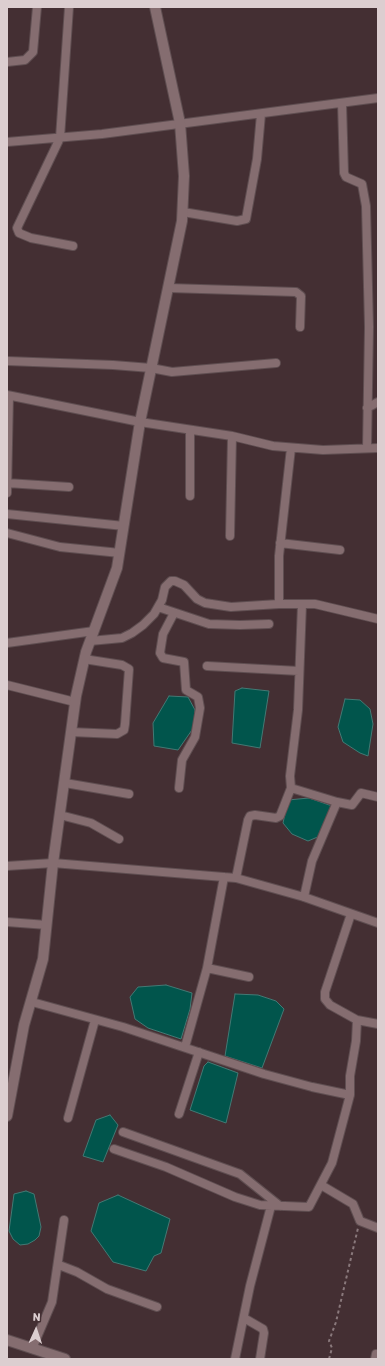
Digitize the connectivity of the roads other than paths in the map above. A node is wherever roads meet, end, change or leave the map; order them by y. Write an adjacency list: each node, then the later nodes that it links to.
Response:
1 (37, 7): 4 (street)
2 (69, 7): 9 (street)
3 (155, 7): 8 (street)
4 (7, 62)
5 (378, 98): 6 (street)
6 (342, 103): 7 (street); 20 (street)
7 (261, 114): 8 (street); 11 (street)
8 (180, 123): 9 (street); 11 (street)
9 (60, 138): 10 (street); 12 (street)
10 (7, 142)
11 (183, 212): 13 (street)
12 (73, 246)
13 (169, 288): 14 (street); 17 (street)
14 (300, 327)
15 (7, 361): 17 (street)
16 (276, 363): 17 (street)
17 (151, 368): 21 (street)
18 (8, 395): 21 (street); 27 (street)
19 (378, 402): 20 (street)
20 (367, 408): 25 (street)
21 (140, 422): 22 (street); 32 (street)
22 (190, 430): 23 (street); 30 (street)
23 (232, 436): 24 (street); 34 (street)
24 (291, 448): 25 (street); 35 (street)
25 (367, 448): 26 (street)
26 (378, 448)
27 (7, 483): 28 (street); 29 (street)
28 (69, 486)
29 (7, 493)
30 (190, 496)
31 (7, 514): 32 (street)
32 (124, 526): 37 (street)
33 (7, 533): 37 (street)
34 (230, 536)
35 (280, 543): 36 (street); 38 (street)
36 (340, 550)
37 (120, 553): 44 (street)
38 (279, 604): 39 (street); 40 (street)
39 (302, 604): 42 (street); 48 (street)
40 (158, 607): 41 (street); 44 (street)
41 (174, 613): 43 (street); 53 (street)
42 (378, 619)
43 (269, 624)
44 (92, 636): 45 (street); 46 (street)
45 (7, 643)
46 (84, 659): 50 (street); 51 (street)
47 (207, 666): 48 (street)
48 (299, 671): 54 (street)
49 (7, 685): 50 (street)
50 (75, 702): 51 (street)
51 (71, 732): 52 (street)
52 (65, 783): 55 (street); 58 (street)
53 (179, 788)
54 (291, 788): 57 (street); 63 (street)
55 (129, 794)
56 (378, 797): 57 (street)
57 (337, 802): 64 (street)
58 (60, 815): 59 (street); 60 (street)
59 (119, 839)
60 (53, 863): 61 (street); 62 (street); 68 (street)
61 (7, 866)
62 (224, 877): 63 (street); 69 (street)
63 (236, 878): 64 (street)
64 (304, 897): 65 (street)
65 (351, 914): 67 (street); 73 (street)
66 (7, 922): 68 (street)
67 (378, 923)
68 (47, 925): 71 (street)
69 (206, 968): 70 (street); 75 (street)
70 (249, 976)
71 (32, 1002): 72 (street); 79 (street)
72 (94, 1020): 75 (street); 80 (street)
73 (357, 1020): 74 (street); 77 (street)
74 (378, 1024)
75 (185, 1047): 76 (street)
76 (199, 1052): 77 (street); 78 (street)
77 (350, 1095): 83 (street)
78 (178, 1114)
79 (7, 1116)
80 (68, 1118)
81 (123, 1132): 84 (street)
82 (114, 1149): 84 (street)
83 (321, 1185): 84 (street); 86 (street)
84 (275, 1206): 89 (street)
85 (64, 1220): 87 (street)
86 (378, 1228)
87 (59, 1265): 88 (street); 91 (street)
88 (157, 1307)
89 (244, 1318): 94 (street); 95 (street)
90 (7, 1340): 91 (street)
91 (32, 1349): 92 (street)
92 (55, 1358): 93 (street)
93 (65, 1359)
94 (236, 1359)
95 (260, 1359)

